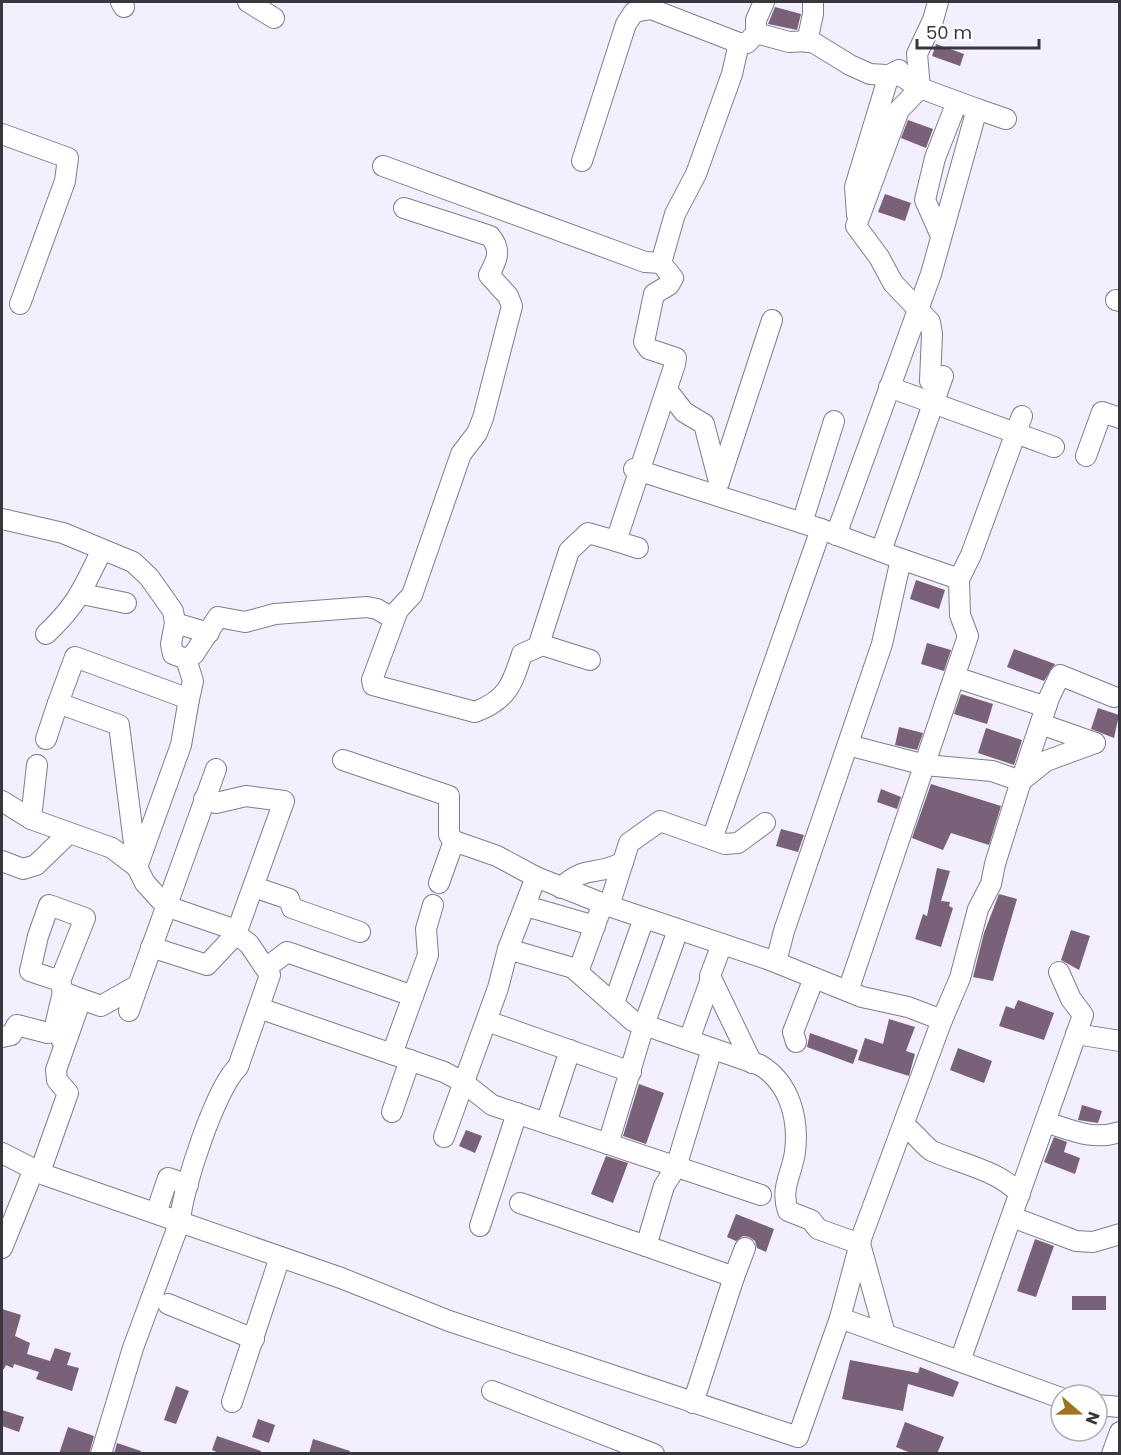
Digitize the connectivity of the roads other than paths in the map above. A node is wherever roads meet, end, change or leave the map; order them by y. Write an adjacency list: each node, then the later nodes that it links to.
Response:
1 (248, 2): 6 (street)
2 (813, 2): 8 (street)
3 (938, 2): 10 (street)
4 (758, 3): 7 (street)
5 (629, 7): 9 (street); 17 (street)
6 (274, 18)
7 (756, 33): 8 (street); 9 (street)
8 (807, 42): 11 (street)
9 (739, 43): 22 (street)
10 (918, 54): 11 (street); 12 (street)
11 (889, 75): 12 (street); 20 (street)
12 (920, 88): 13 (street); 20 (street)
13 (957, 102): 14 (street); 21 (street)
14 (977, 109): 15 (street); 21 (street)
15 (1006, 119)
16 (2, 134): 23 (street)
17 (582, 161)
18 (383, 166): 22 (street)
19 (404, 208): 47 (street)
20 (858, 221): 24 (street)
21 (941, 236): 24 (street)
22 (661, 262): 28 (street)
23 (20, 304)
24 (918, 308): 26 (street); 27 (street)
25 (772, 320): 35 (street)
26 (889, 387): 27 (street); 38 (street)
27 (938, 389): 31 (street); 42 (street)
28 (667, 390): 34 (street); 35 (street)
29 (1119, 418): 33 (street)
30 (834, 421): 37 (street)
31 (1019, 425): 32 (street); 44 (street)
32 (1054, 447)
33 (1086, 456)
34 (637, 470): 35 (street); 39 (street)
35 (718, 489): 37 (street)
36 (2, 519): 41 (street)
37 (802, 523): 38 (street)
38 (829, 532): 42 (street); 71 (street)
39 (616, 542): 40 (street); 51 (street)
40 (638, 548)
41 (102, 550): 45 (street); 48 (street)
42 (881, 551): 43 (street)
43 (901, 559): 44 (street); 60 (street)
44 (959, 579): 54 (street)
45 (82, 594): 46 (street); 50 (street)
46 (126, 603)
47 (394, 619): 49 (street); 51 (street)
48 (175, 622): 49 (street); 52 (street)
49 (209, 633): 52 (street)
50 (46, 634)
51 (539, 644): 53 (street)
52 (186, 659): 56 (street)
53 (590, 660)
54 (955, 677): 58 (street); 63 (street)
55 (1114, 697): 58 (street)
56 (189, 699): 57 (street); 75 (street)
57 (58, 703): 59 (street); 75 (street)
58 (1043, 716): 65 (street); 65 (street)
59 (46, 739)
60 (848, 745): 63 (street); 92 (street)
61 (343, 760): 72 (street)
62 (37, 765): 68 (street)
63 (925, 765): 65 (street); 100 (street)
64 (216, 769): 66 (street)
65 (1021, 781): 105 (street)
66 (204, 799): 78 (street); 82 (street)
67 (2, 801): 68 (street)
68 (31, 819): 70 (street)
69 (765, 823): 71 (street)
70 (69, 833): 73 (street); 75 (street)
71 (712, 839): 74 (street)
72 (454, 841): 76 (street); 77 (street)
73 (2, 861)
74 (623, 862): 79 (street); 80 (street)
75 (137, 867): 82 (street)
76 (536, 877): 79 (street); 83 (street)
77 (439, 883)
78 (254, 887): 87 (street); 88 (street)
79 (561, 888): 80 (street)
80 (606, 904): 84 (street); 85 (street)
81 (433, 905): 101 (street)
82 (166, 906): 88 (street); 90 (street)
83 (526, 906): 85 (street); 91 (street)
84 (644, 918): 86 (street); 102 (street)
85 (595, 926): 94 (street)
86 (678, 930): 89 (street); 107 (street)
87 (360, 932)
88 (236, 934): 90 (street); 93 (street)
89 (722, 944): 92 (street); 97 (street)
90 (151, 947): 98 (street)
91 (508, 949): 94 (street); 106 (street)
92 (776, 962): 96 (street)
93 (266, 968): 101 (street); 103 (street)
94 (578, 972): 102 (street)
95 (1059, 972): 109 (street)
96 (814, 978): 100 (street); 113 (street)
97 (711, 979): 111 (street); 118 (street)
98 (138, 985): 99 (street); 104 (street)
99 (68, 991): 108 (street); 114 (street)
100 (848, 991): 105 (street)
101 (413, 996): 117 (street)
102 (614, 1003): 107 (street)
103 (259, 1008): 117 (street); 134 (street)
104 (129, 1011)
105 (942, 1020): 125 (street)
106 (487, 1021): 116 (street); 120 (street)
107 (644, 1025): 111 (street); 119 (street)
108 (57, 1028): 110 (street); 114 (street)
109 (1076, 1034): 112 (street); 123 (street)
110 (2, 1037)
111 (689, 1040): 115 (street)
112 (1119, 1041)
113 (796, 1042)
114 (63, 1049): 133 (street)
115 (712, 1049): 118 (street); 132 (street)
116 (570, 1050): 119 (street); 124 (street)
117 (401, 1057): 120 (street); 121 (street)
118 (752, 1062): 143 (street)
119 (631, 1072): 128 (street)
120 (463, 1082): 122 (street); 127 (street)
121 (392, 1112)
122 (517, 1113): 124 (street); 141 (street)
123 (1045, 1122): 126 (street); 135 (street)
124 (546, 1123): 128 (street)
125 (905, 1126): 129 (street); 130 (street)
126 (1119, 1132)
127 (444, 1137)
128 (608, 1144): 132 (street)
129 (929, 1149): 130 (street); 135 (street)
130 (895, 1151): 143 (street)
131 (2, 1154): 133 (street)
132 (676, 1167): 136 (street); 144 (street)
133 (37, 1171): 138 (street); 145 (street)
134 (188, 1185): 138 (street); 140 (street)
135 (1020, 1194): 139 (street)
136 (761, 1195)
137 (520, 1203): 144 (street)
138 (156, 1213): 140 (street)
139 (1011, 1217): 142 (street); 153 (street)
140 (180, 1221): 147 (street); 161 (street)
141 (480, 1226)
142 (1119, 1234)
143 (860, 1244): 150 (street); 151 (street)
144 (646, 1246): 148 (street)
145 (2, 1248)
146 (745, 1248): 148 (street)
147 (280, 1257): 152 (street); 157 (street)
148 (734, 1277): 157 (street)
149 (168, 1304): 152 (street)
150 (840, 1318): 151 (street); 159 (street)
151 (885, 1334): 153 (street)
152 (254, 1339): 156 (street)
153 (960, 1361): 155 (street)
154 (492, 1390): 160 (street)
155 (1049, 1394)
156 (232, 1402)
157 (693, 1403): 159 (street)
158 (1119, 1432): 162 (street)
159 (795, 1445)
160 (642, 1451)
161 (102, 1454)
162 (1112, 1454)

